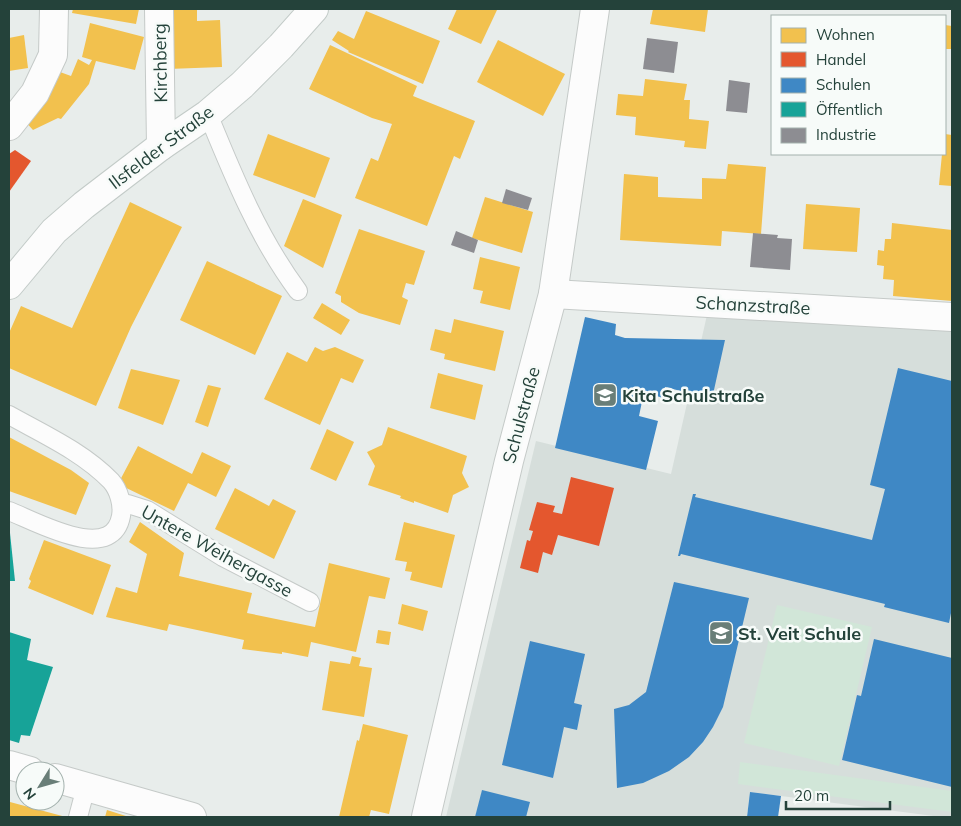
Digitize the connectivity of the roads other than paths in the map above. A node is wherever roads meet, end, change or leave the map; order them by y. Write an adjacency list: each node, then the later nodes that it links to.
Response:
1 (54, 9): 6 (street)
2 (159, 9): 7 (street, Kirchberg)
3 (314, 9): 5 (street, Ilsfelder Straße)
4 (595, 9): 10 (street, Schulstraße)
5 (208, 114): 7 (street, Ilsfelder Straße); 9 (lane)
6 (9, 127)
7 (161, 146): 8 (street, Ilsfelder Straße)
8 (9, 285)
9 (298, 291)
10 (553, 294): 11 (street, Schanzstraße); 20 (street, Schulstraße)
11 (952, 317)
12 (9, 415): 13 (lane, Untere Weihergasse)
13 (122, 506): 14 (lane, Untere Weihergasse); 15 (lane, Untere Weihergasse)
14 (9, 511)
15 (310, 602)
16 (65, 781): 17 (street)
17 (86, 787): 18 (lane); 19 (street)
18 (78, 817)
19 (192, 817)
20 (426, 817)

